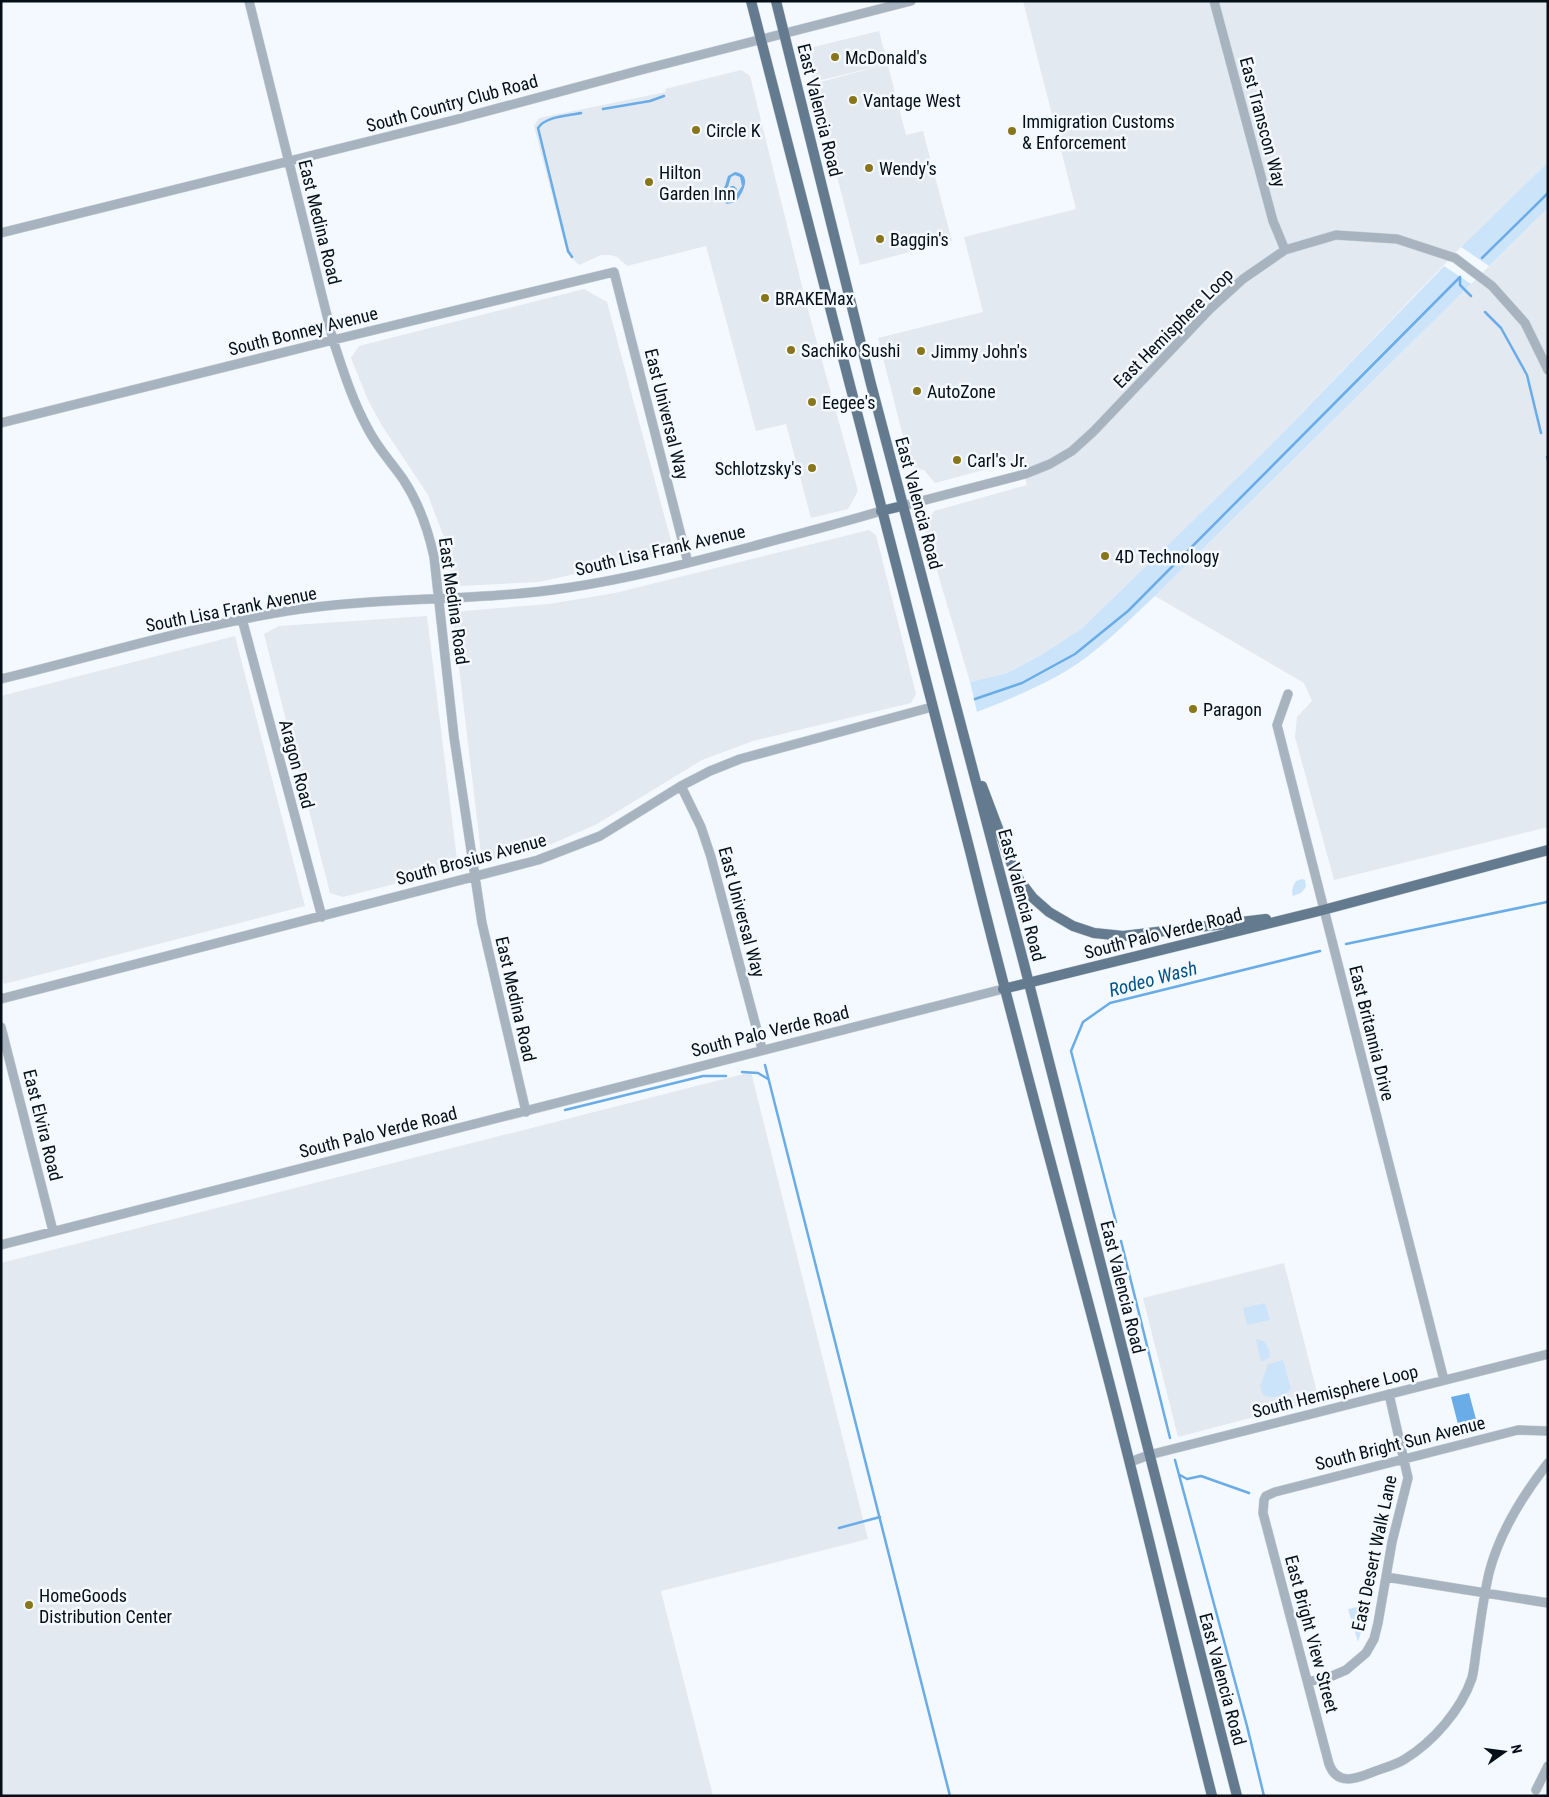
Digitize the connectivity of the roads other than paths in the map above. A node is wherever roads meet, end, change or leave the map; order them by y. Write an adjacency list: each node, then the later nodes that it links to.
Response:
1 (248, 1): 8 (street, East Medina Road)
2 (751, 1): 7 (main road, East Valencia Road)
3 (776, 1): 6 (main road, East Valencia Road)
4 (911, 1): 6 (street, South Country Club Road)
5 (1214, 1): 10 (street, East Transcon Way)
6 (784, 34): 7 (street, South Country Club Road); 15 (main road, East Valencia Road)
7 (760, 40): 8 (street, South Country Club Road); 16 (main road, East Valencia Road)
8 (288, 162): 9 (street, South Country Club Road); 12 (street, East Medina Road)
9 (1, 233)
10 (1285, 250): 13 (street, East Hemisphere Loop); 15 (street, East Hemisphere Loop)
11 (614, 272): 12 (street, South Bonney Avenue); 17 (street, East Universal Way)
12 (333, 340): 14 (street, South Bonney Avenue); 18 (street, East Medina Road)
13 (1548, 370)
14 (1, 423)
15 (902, 506): 16 (main road); 23 (main road, East Valencia Road)
16 (881, 511): 17 (street, South Lisa Frank Avenue); 22 (main road, East Valencia Road)
17 (688, 563): 18 (street, South Lisa Frank Avenue)
18 (439, 599): 19 (street, South Lisa Frank Avenue); 26 (street, East Medina Road)
19 (242, 620): 20 (street, South Lisa Frank Avenue); 29 (street, Aragon Road)
20 (1, 679)
21 (1288, 694): 27 (street, East Britannia Drive)
22 (932, 707): 24 (street, South Brosius Avenue); 31 (main road, East Valencia Road)
23 (964, 740): 28 (main road); 30 (main road, East Valencia Road)
24 (681, 786): 26 (street, South Brosius Avenue); 34 (street, East Universal Way)
25 (1546, 851): 27 (main road, South Palo Verde Road)
26 (475, 876): 29 (street, South Brosius Avenue); 35 (street, East Medina Road)
27 (1323, 910): 28 (main road, South Palo Verde Road); 39 (street, East Britannia Drive)
28 (1307, 914): 30 (main road, South Palo Verde Road)
29 (322, 917): 32 (street, South Brosius Avenue)
30 (1028, 984): 31 (main road, South Palo Verde Road); 42 (main road, East Valencia Road)
31 (1003, 988): 34 (street, South Palo Verde Road); 44 (main road, East Valencia Road)
32 (1, 999)
33 (1, 1027): 36 (street, East Elvira Road)
34 (762, 1049): 35 (street, South Palo Verde Road)
35 (526, 1112): 36 (street, South Palo Verde Road)
36 (53, 1231): 37 (street, South Palo Verde Road)
37 (1, 1245)
38 (1548, 1354): 39 (street, South Hemisphere Loop)
39 (1444, 1380): 40 (street, South Hemisphere Loop)
40 (1389, 1394): 42 (street, South Hemisphere Loop); 43 (street, East Desert Walk Lane)
41 (1548, 1431): 43 (street, South Bright Sun Avenue)
42 (1149, 1455): 44 (street, South Hemisphere Loop); 54 (main road, East Valencia Road)
43 (1405, 1459): 46 (street, South Bright Sun Avenue); 47 (street, East Desert Walk Lane)
44 (1130, 1462): 53 (main road, East Valencia Road)
45 (1548, 1463): 48 (street)
46 (1262, 1499): 50 (street, East Bright View Street)
47 (1386, 1577): 48 (street); 50 (street, East Desert Walk Lane)
48 (1486, 1593): 49 (street); 50 (street, East Bright View Street)
49 (1548, 1603)
50 (1308, 1682)
51 (1548, 1766): 52 (street)
52 (1536, 1790)
53 (1212, 1796)
54 (1238, 1796)

